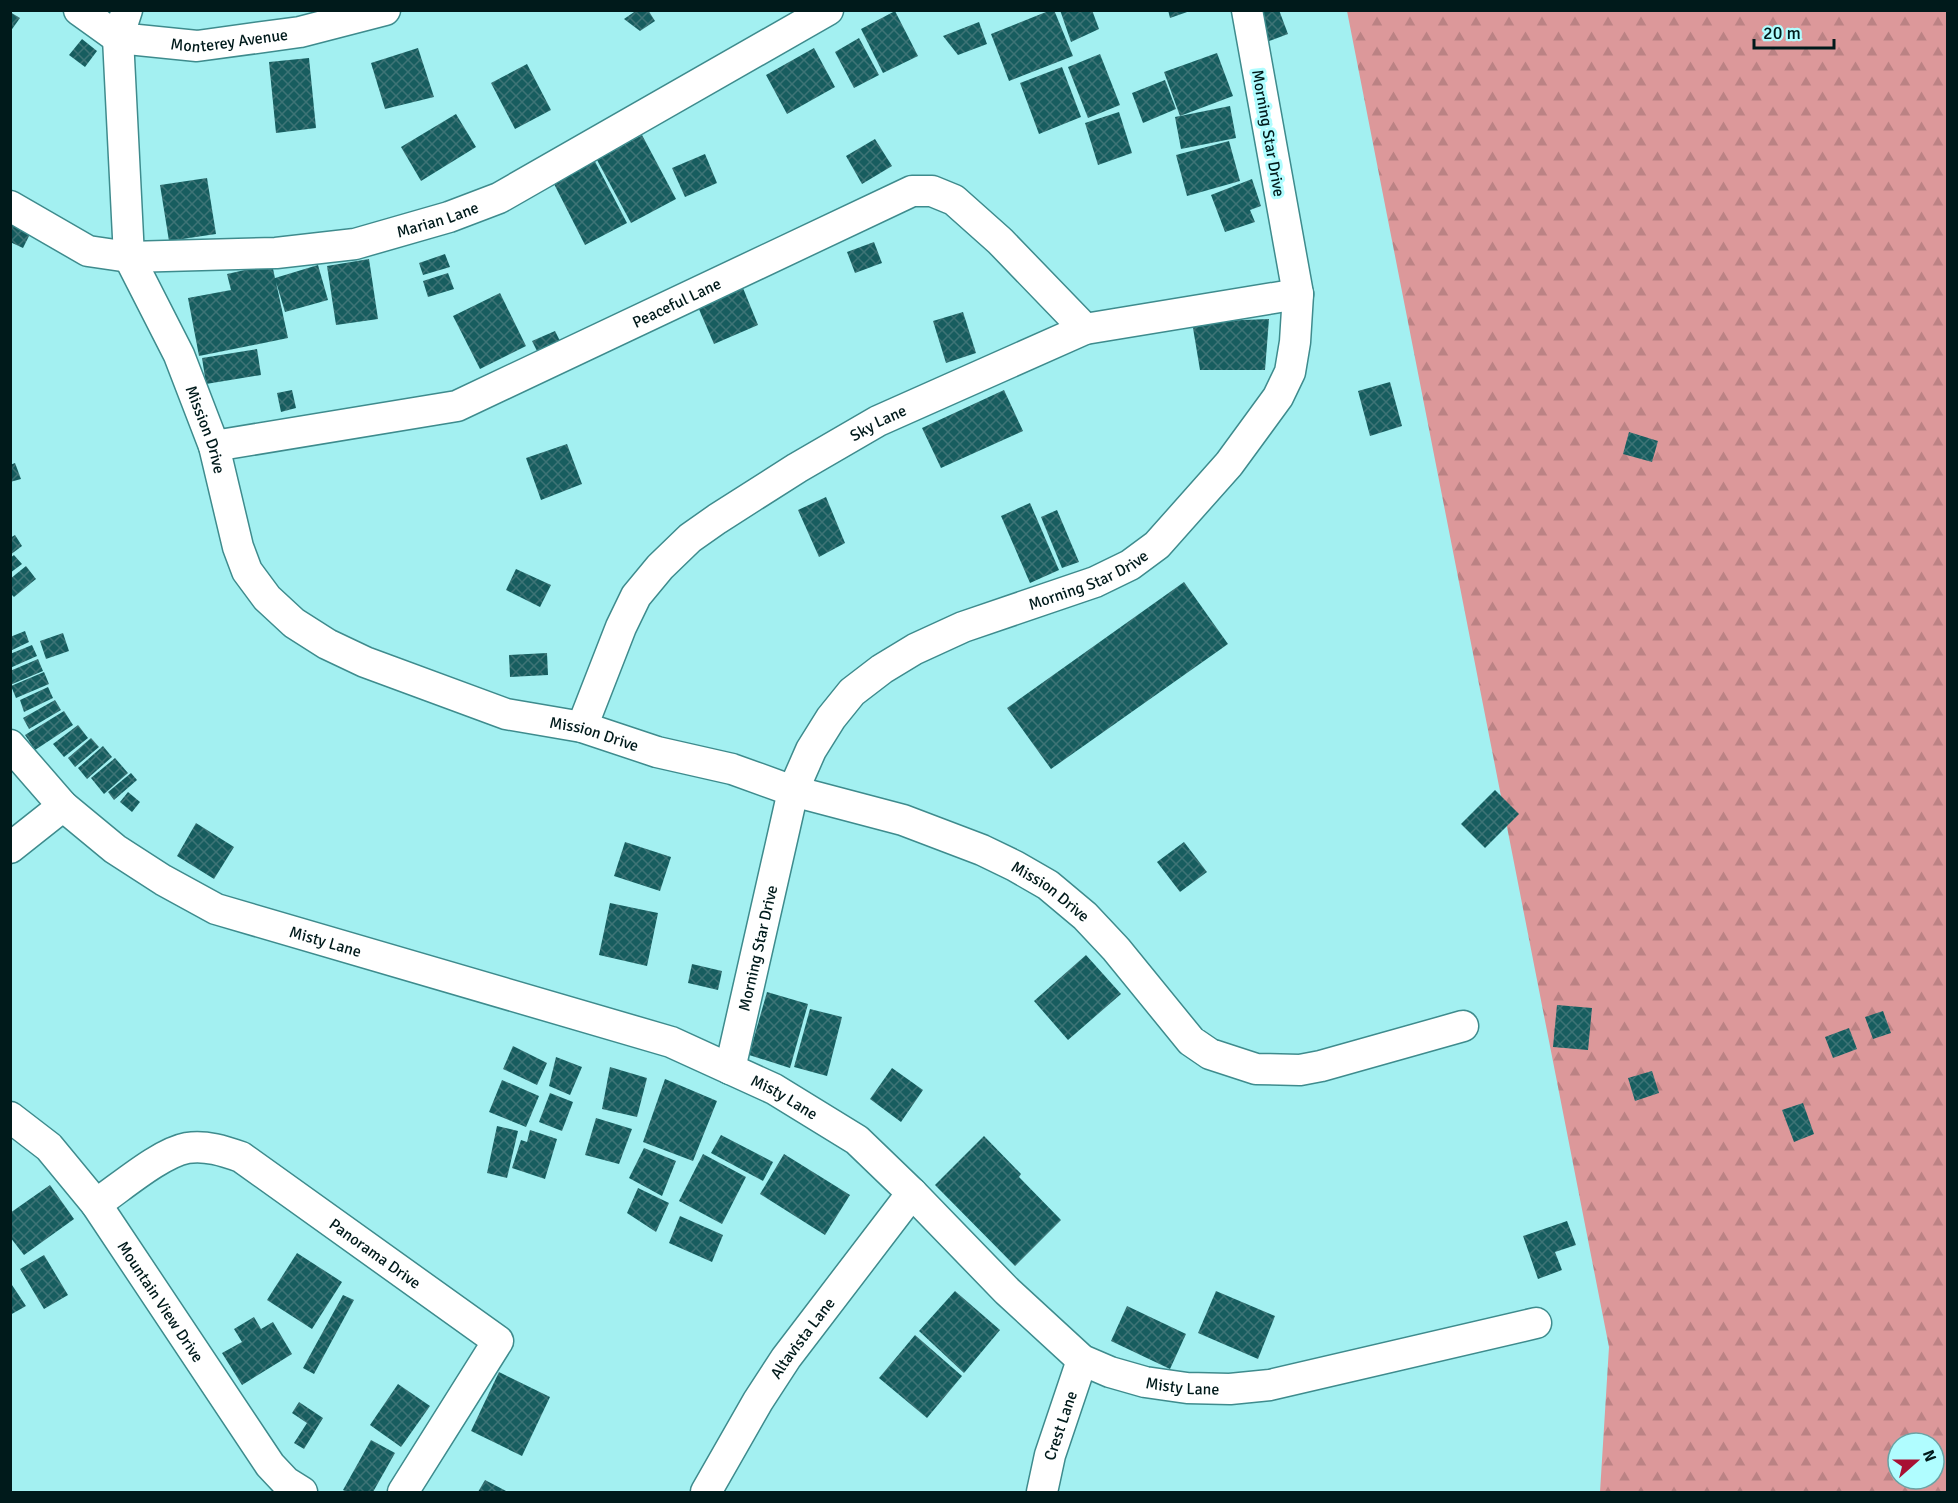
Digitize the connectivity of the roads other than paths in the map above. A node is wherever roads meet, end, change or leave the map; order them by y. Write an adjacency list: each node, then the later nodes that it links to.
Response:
1 (79, 10): 5 (street, Monterey Avenue)
2 (386, 10): 5 (street, Monterey Avenue)
3 (828, 10): 7 (street, Marian Lane)
4 (1247, 10): 8 (street, Morning Star Drive)
5 (122, 24): 7 (street, Mission Drive)
6 (10, 206): 7 (street, Marian Lane)
7 (129, 257): 10 (street, Mission Drive)
8 (1298, 294): 9 (street, Sky Lane); 13 (street, Morning Star Drive)
9 (1085, 329): 10 (street, Peaceful Lane); 11 (street, Sky Lane)
10 (214, 446): 11 (street, Mission Drive)
11 (582, 727): 13 (street, Mission Drive)
12 (10, 745): 14 (street, Misty Lane)
13 (793, 790): 16 (street, Mission Drive); 17 (street, Morning Star Drive)
14 (63, 806): 15 (street); 17 (street, Misty Lane)
15 (10, 848)
16 (1463, 1026)
17 (730, 1069): 19 (street, Misty Lane)
18 (10, 1118): 20 (street, Mountain View Drive)
19 (912, 1193): 22 (street, Misty Lane); 25 (street, Altavista Lane)
20 (96, 1204): 23 (street, Mountain View Drive); 24 (street, Panorama Drive)
21 (1536, 1323): 22 (street, Misty Lane)
22 (1082, 1360): 26 (street, Crest Lane)
23 (302, 1492)
24 (403, 1492)
25 (706, 1492)
26 (1042, 1492)

